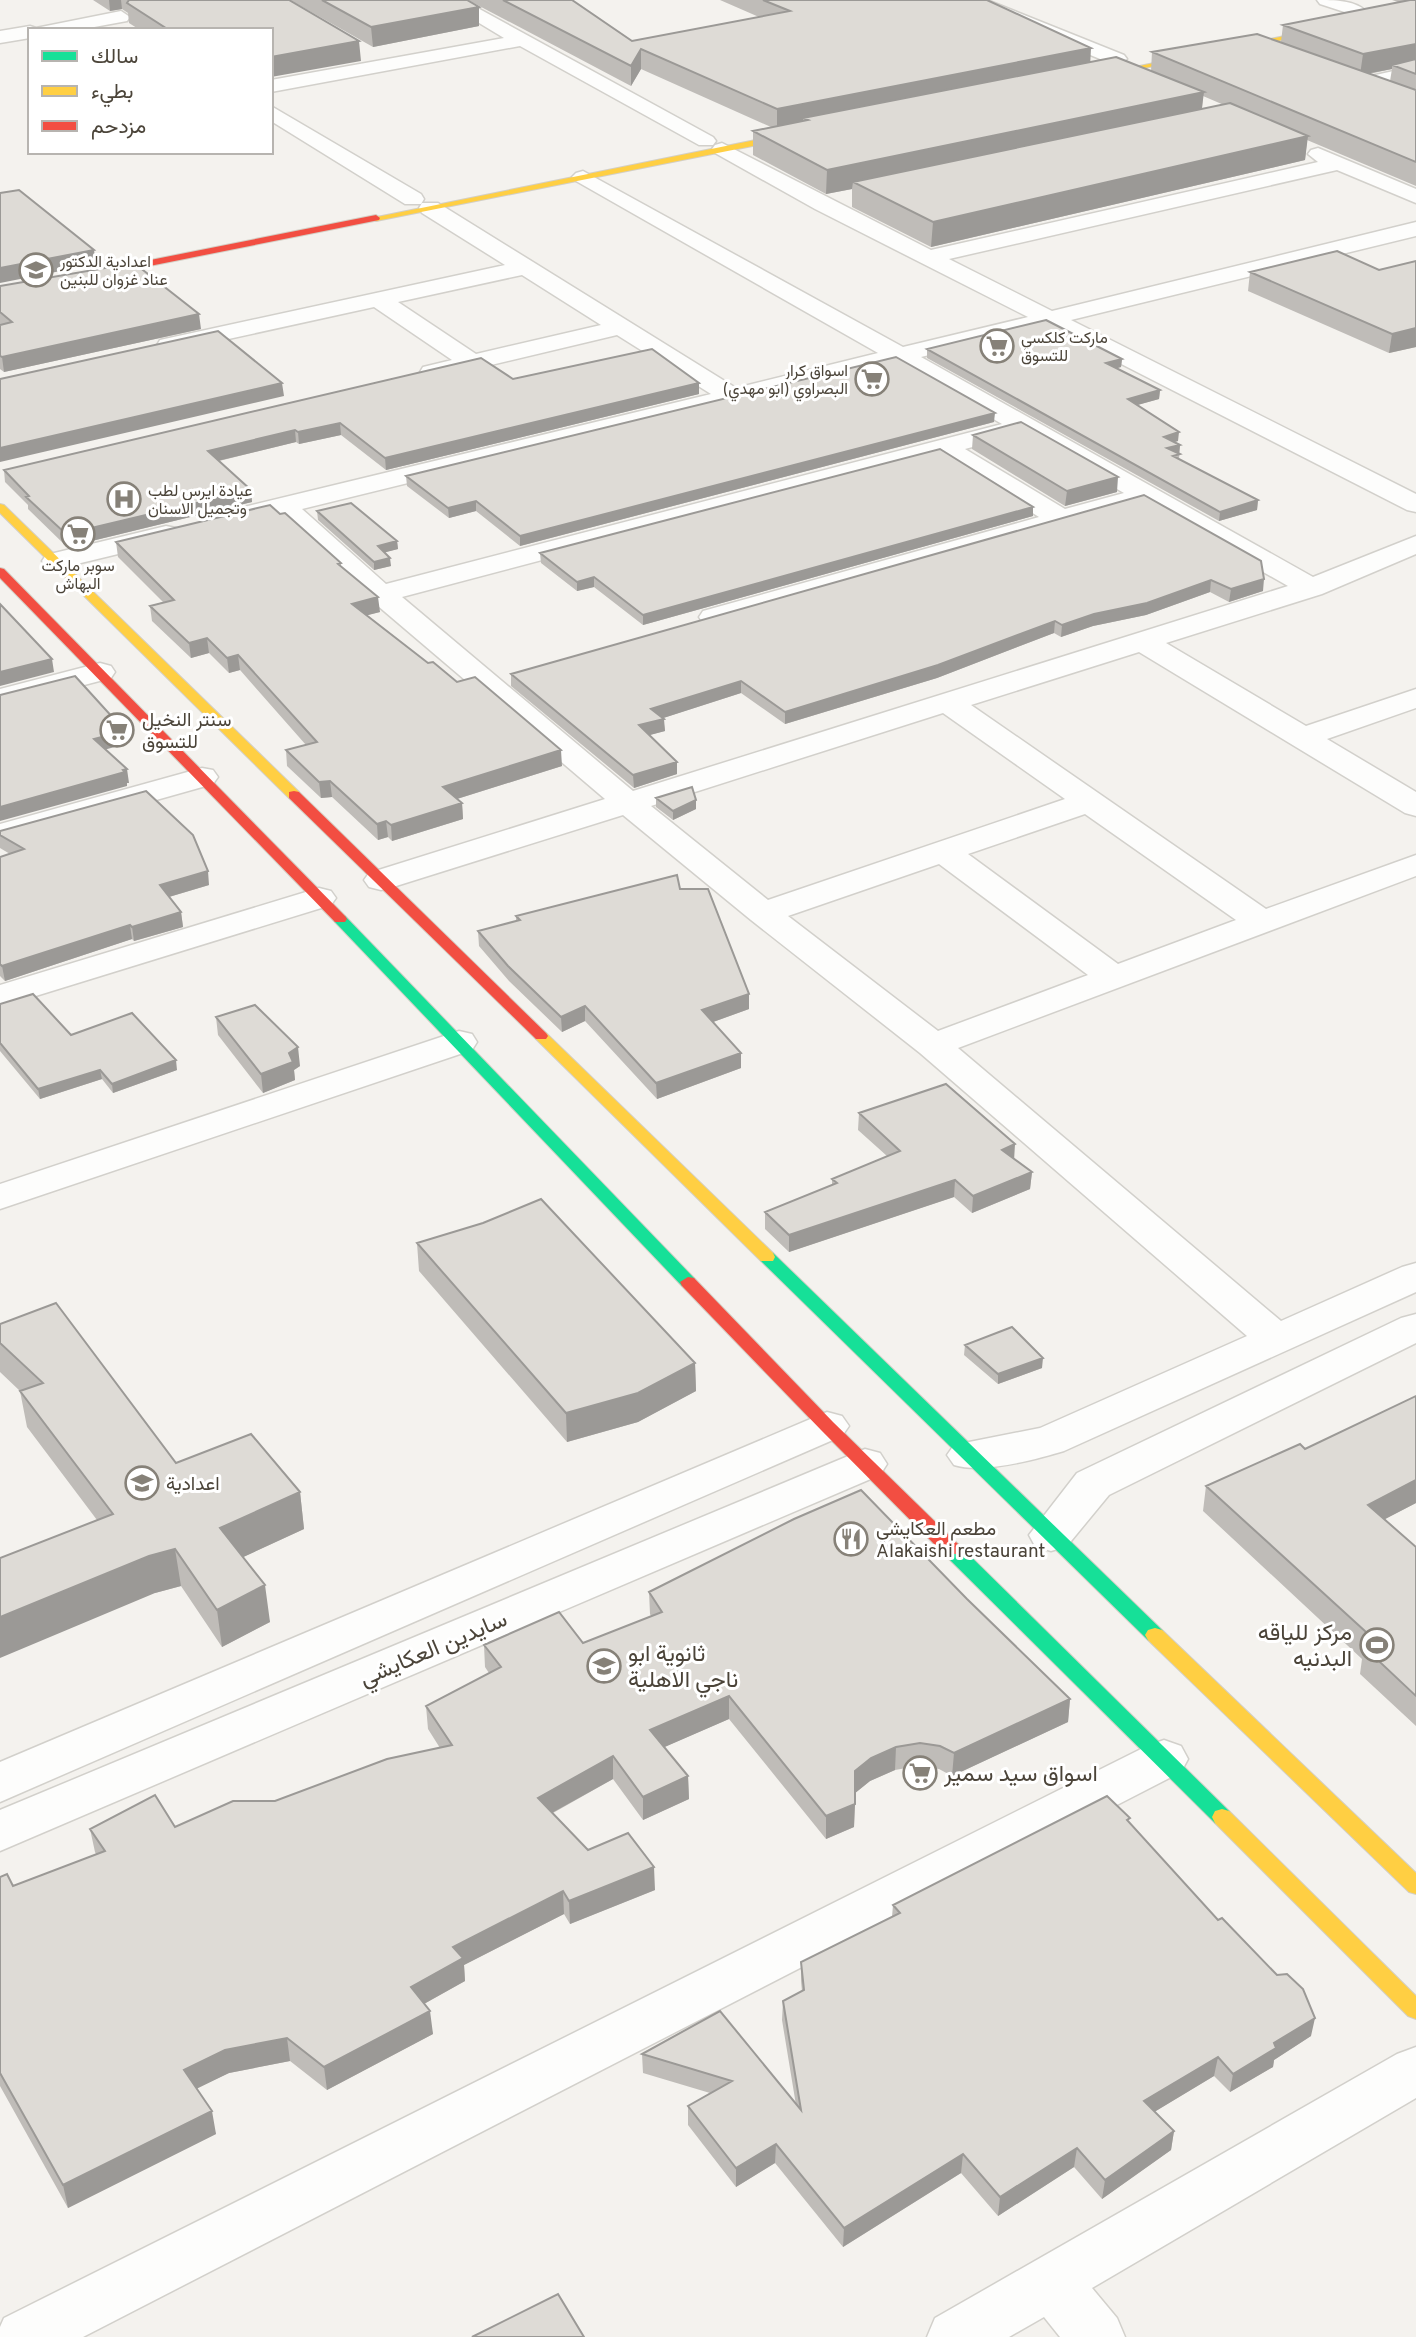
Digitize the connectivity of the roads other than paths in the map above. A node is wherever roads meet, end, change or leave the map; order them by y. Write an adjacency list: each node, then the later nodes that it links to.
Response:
1 (93, 0): 9 (street)
2 (971, 0): 23 (street)
3 (1326, 0): 8 (street)
4 (1411, 0): 8 (street)
5 (495, 2): 6 (street)
6 (456, 3): 14 (street)
7 (1416, 10): 16 (street)
8 (1357, 11): 15 (street)
9 (121, 17): 10 (street); 11 (street)
10 (56, 28)
11 (137, 28)
12 (28, 32): 13 (street)
13 (0, 37)
14 (522, 40): 22 (street); 31 (street)
15 (1212, 40): 17 (street); 18 (street)
16 (1251, 44): 18 (street); 21 (street)
17 (1174, 48): 20 (street); 23 (street)
18 (1228, 48): 20 (street)
19 (363, 52): 22 (street)
20 (1193, 55): 23 (street)
21 (1287, 57)
22 (386, 65): 26 (street)
23 (1120, 65): 25 (street); 27 (street)
24 (1416, 72): 28 (street)
25 (1073, 74)
26 (273, 86)
27 (1158, 86)
28 (1393, 97)
29 (273, 113): 37 (street)
30 (816, 125): 31 (street)
31 (714, 145): 34 (street); 37 (street); 38 (street)
32 (1303, 148): 33 (street)
33 (1340, 163): 35 (street); 40 (street)
34 (583, 177): 37 (street); 49 (street)
35 (1416, 197)
36 (850, 198): 38 (street)
37 (421, 204): 41 (street); 42 (street)
38 (823, 204): 40 (street)
39 (1416, 229): 46 (street)
40 (929, 257): 46 (street)
41 (130, 261): 43 (street); 44 (street)
42 (526, 267): 45 (street); 47 (street)
43 (0, 282)
44 (0, 293)
45 (376, 298): 48 (street); 50 (street)
46 (1051, 318): 49 (street); 56 (street)
47 (621, 327): 50 (street); 52 (street)
48 (148, 350)
49 (900, 355): 52 (street); 53 (street)
50 (472, 362): 51 (street)
51 (405, 378)
52 (732, 396): 57 (street)
53 (1024, 425): 54 (street); 55 (street)
54 (943, 446): 59 (street); 64 (street)
55 (1149, 494): 59 (street); 63 (street)
56 (1416, 504)
57 (283, 506): 61 (street); 64 (street)
58 (0, 507): 61 (street)
59 (1060, 518): 65 (street)
60 (1416, 544): 63 (street)
61 (56, 561): 79 (street)
62 (0, 571): 67 (street)
63 (1312, 588): 66 (street)
64 (381, 594): 74 (street)
65 (686, 624)
66 (1142, 641): 70 (street); 71 (street)
67 (100, 672): 68 (street); 72 (street)
68 (0, 698)
69 (1416, 698): 71 (street)
70 (947, 702): 73 (street); 74 (street)
71 (1305, 737): 75 (street)
72 (202, 777): 76 (street); 80 (street)
73 (1091, 801): 77 (street); 83 (street)
74 (627, 803): 79 (street); 82 (street)
75 (1416, 806)
76 (0, 834)
77 (943, 851): 82 (street); 90 (street)
78 (1416, 865): 83 (street)
79 (381, 880): 81 (street)
80 (319, 898): 85 (street); 92 (street)
81 (413, 911): 84 (street); 87 (street)
82 (763, 913): 94 (street)
83 (1261, 921): 90 (street)
84 (396, 925)
85 (349, 929): 86 (street); 91 (street)
86 (376, 930)
87 (454, 951): 88 (street); 101 (street)
88 (429, 954)
89 (409, 962): 91 (street)
90 (1114, 977): 94 (street)
91 (398, 980): 93 (street)
92 (0, 996)
93 (459, 1042): 95 (street); 99 (street)
94 (933, 1045): 98 (street)
95 (0, 1197)
96 (1416, 1276): 98 (street)
97 (1416, 1327): 103 (street)
98 (1276, 1339): 100 (street)
99 (827, 1426): 102 (street); 106 (street)
100 (1049, 1441): 101 (street); 103 (street)
101 (969, 1455): 104 (street)
102 (865, 1464): 105 (street); 107 (street, سايدين العكايشي)
103 (1093, 1484): 104 (street)
104 (1051, 1535): 108 (street)
105 (1164, 1759): 109 (street); 112 (street)
106 (0, 1783)
107 (0, 1831)
108 (1416, 1886)
109 (1416, 2010)
110 (1416, 2070): 111 (street)
111 (1051, 2282): 113 (street); 114 (street)
112 (25, 2337)
113 (956, 2337)
114 (1096, 2337)

